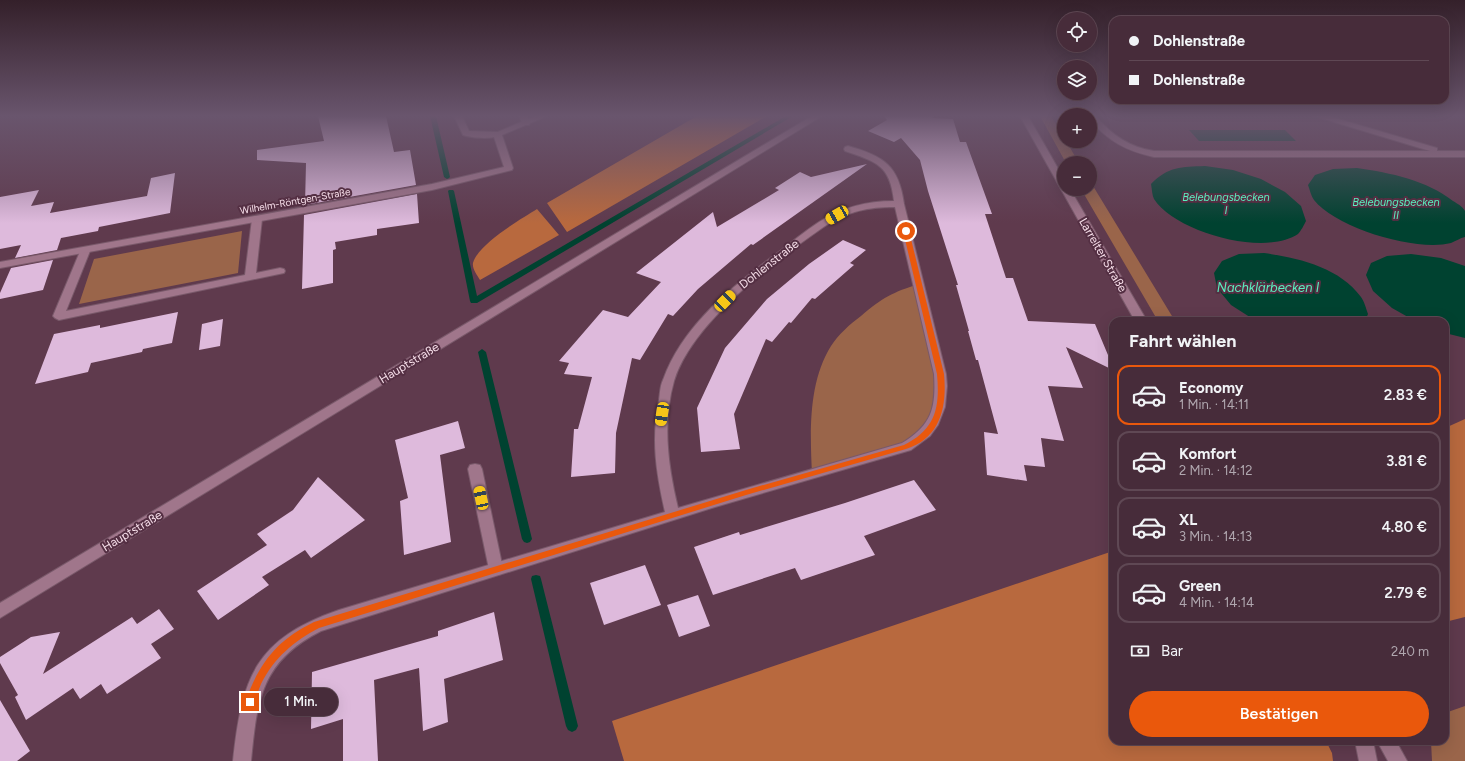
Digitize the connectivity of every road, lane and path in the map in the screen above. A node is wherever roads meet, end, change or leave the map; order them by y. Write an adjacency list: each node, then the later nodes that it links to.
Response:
1 (503, 152): 12 (street, Wilhelm-Röntgen-Straße)
2 (759, 152): 21 (street, Hauptstraße)
3 (854, 152): 11 (street)
4 (1044, 152): 9 (street, Larrelter Straße)
5 (1141, 152): 7 (street)
6 (1436, 152): 7 (street)
7 (1444, 154): 8 (street)
8 (1465, 154)
9 (1057, 174)
10 (1070, 196): 17 (street, Larrelter Straße)
11 (899, 204): 19 (street, Dohlenstraße); 19 (street)
12 (257, 219): 13 (street, Wilhelm-Röntgen-Straße); 16 (street)
13 (85, 251): 14 (street, Wilhelm-Röntgen-Straße); 16 (street)
14 (0, 265)
15 (280, 271): 16 (street)
16 (250, 277)
17 (1139, 317)
18 (475, 469): 20 (street)
19 (673, 515): 20 (street)
20 (496, 569): 24 (street)
21 (0, 611)
22 (1365, 745): 25 (street)
23 (1388, 745): 26 (street)
24 (242, 761)
25 (1368, 761)
26 (1398, 761)

